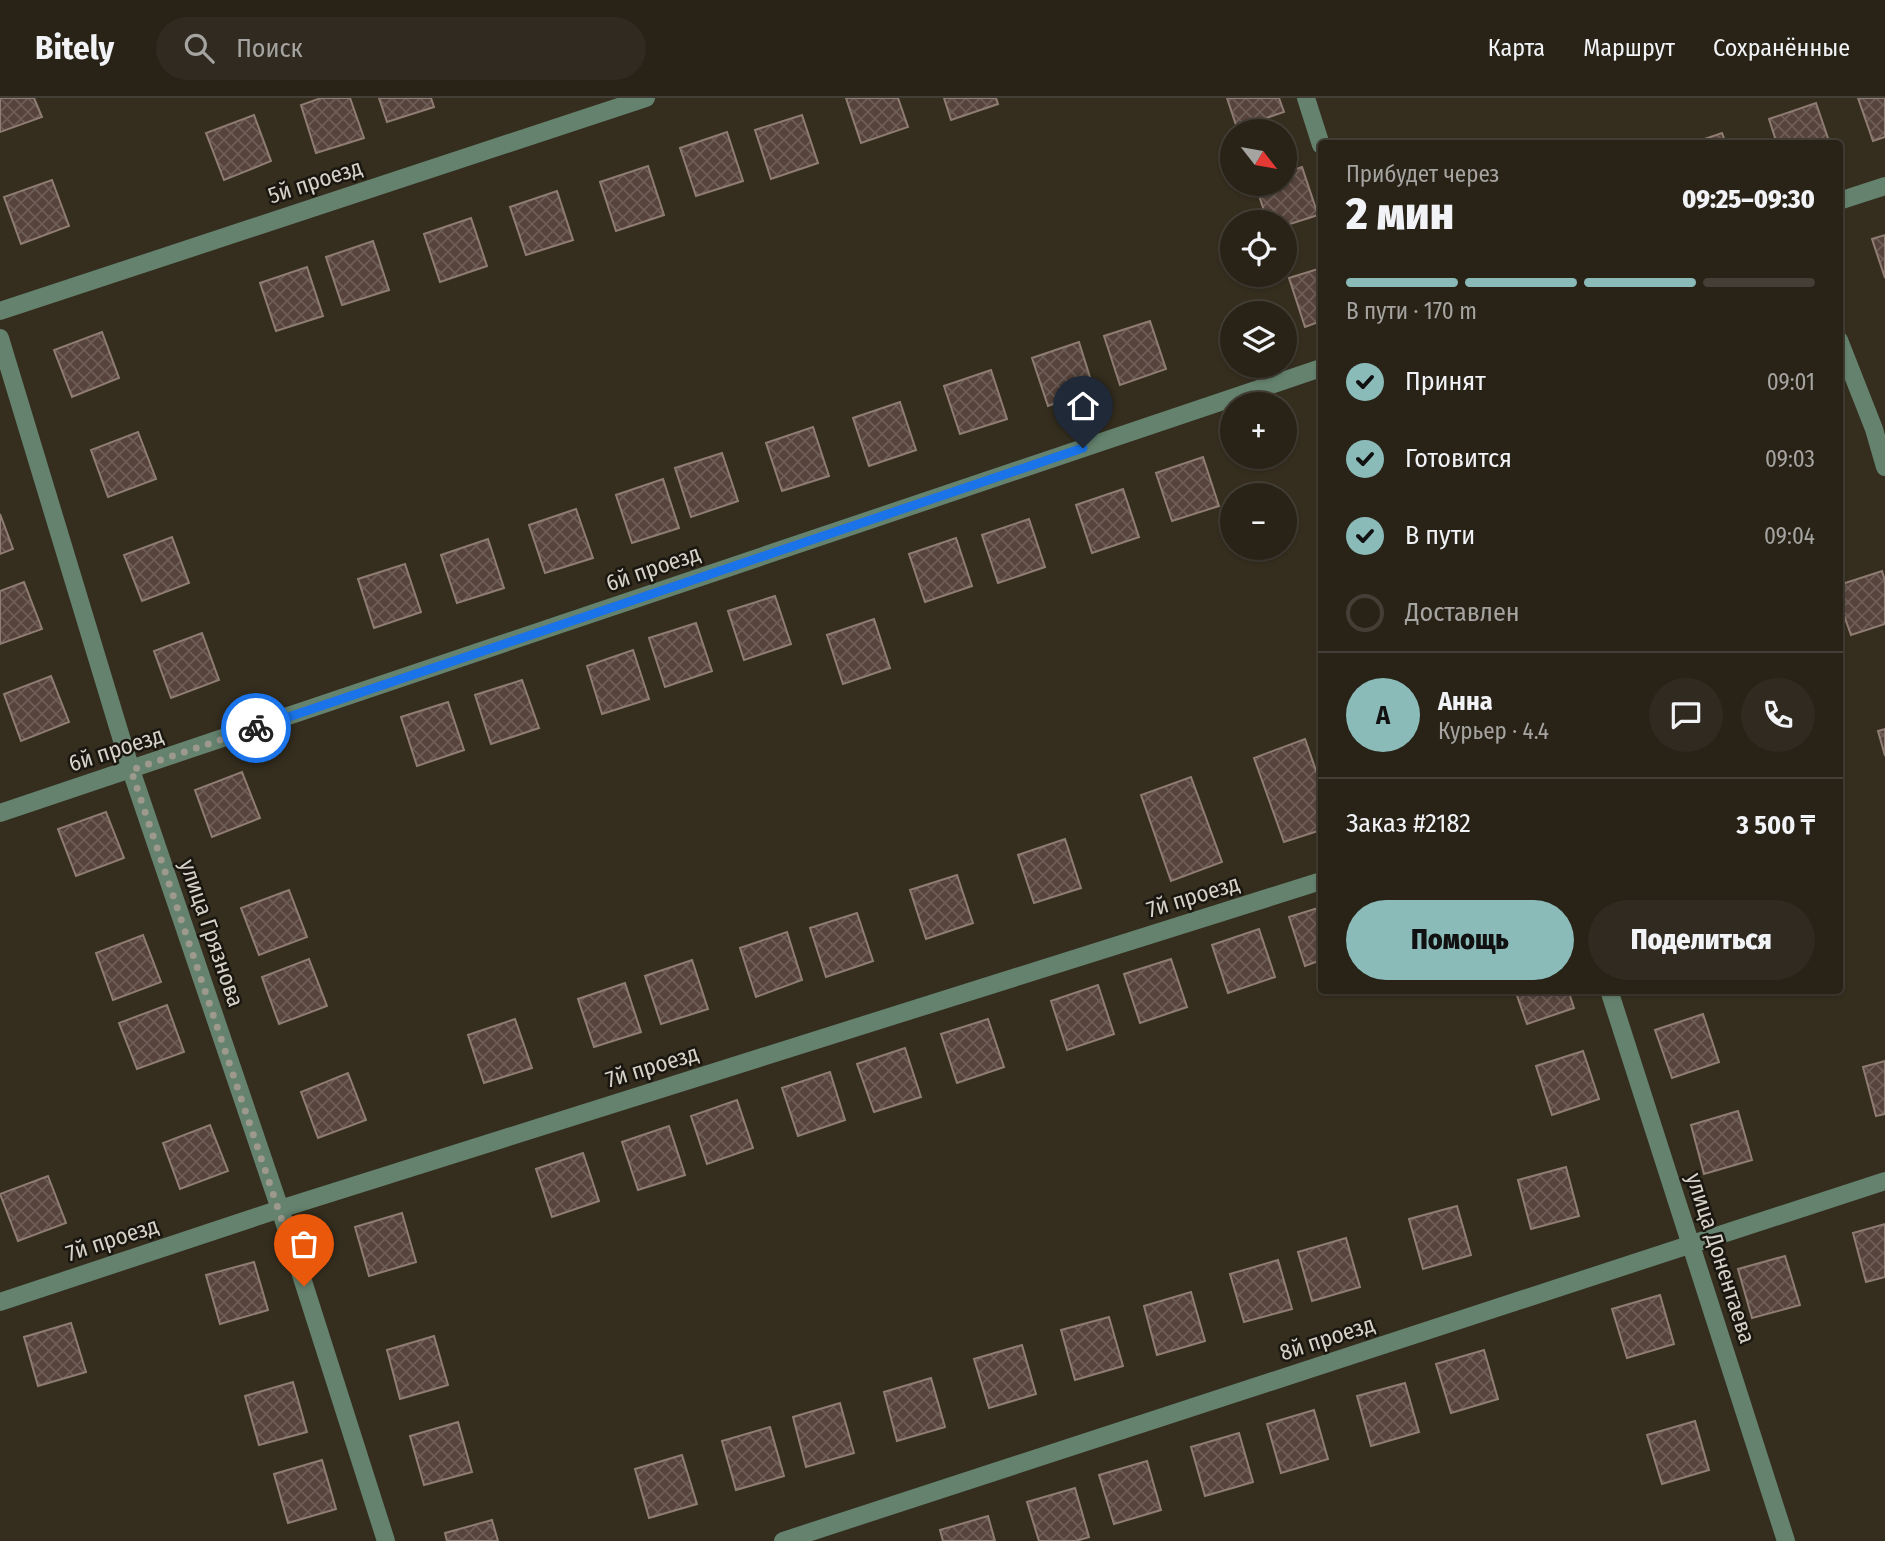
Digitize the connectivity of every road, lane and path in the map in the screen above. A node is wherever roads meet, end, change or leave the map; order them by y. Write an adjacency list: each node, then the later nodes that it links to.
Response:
1 (646, 98): 6 (street, 5й проезд)
2 (1306, 98): 3 (street)
3 (1319, 140)
4 (1885, 186): 5 (street)
5 (1843, 200)
6 (0, 311)
7 (0, 338): 11 (street, улица Грязнова)
8 (1843, 350): 10 (street)
9 (1318, 369): 11 (street, 6й проезд)
10 (1885, 467)
11 (131, 770): 12 (street, 6й проезд); 16 (street, улица Грязнова)
12 (0, 813)
13 (1318, 882): 16 (street, 7й проезд)
14 (1610, 994): 17 (street, улица Донентаева)
15 (1885, 1181): 17 (street, 8й проезд)
16 (280, 1209): 18 (street, 7й проезд); 19 (street, улица Грязнова)
17 (1692, 1245): 20 (street, 8й проезд); 21 (street, улица Донентаева)
18 (0, 1302)
19 (386, 1541)
20 (783, 1541)
21 (1786, 1541)

